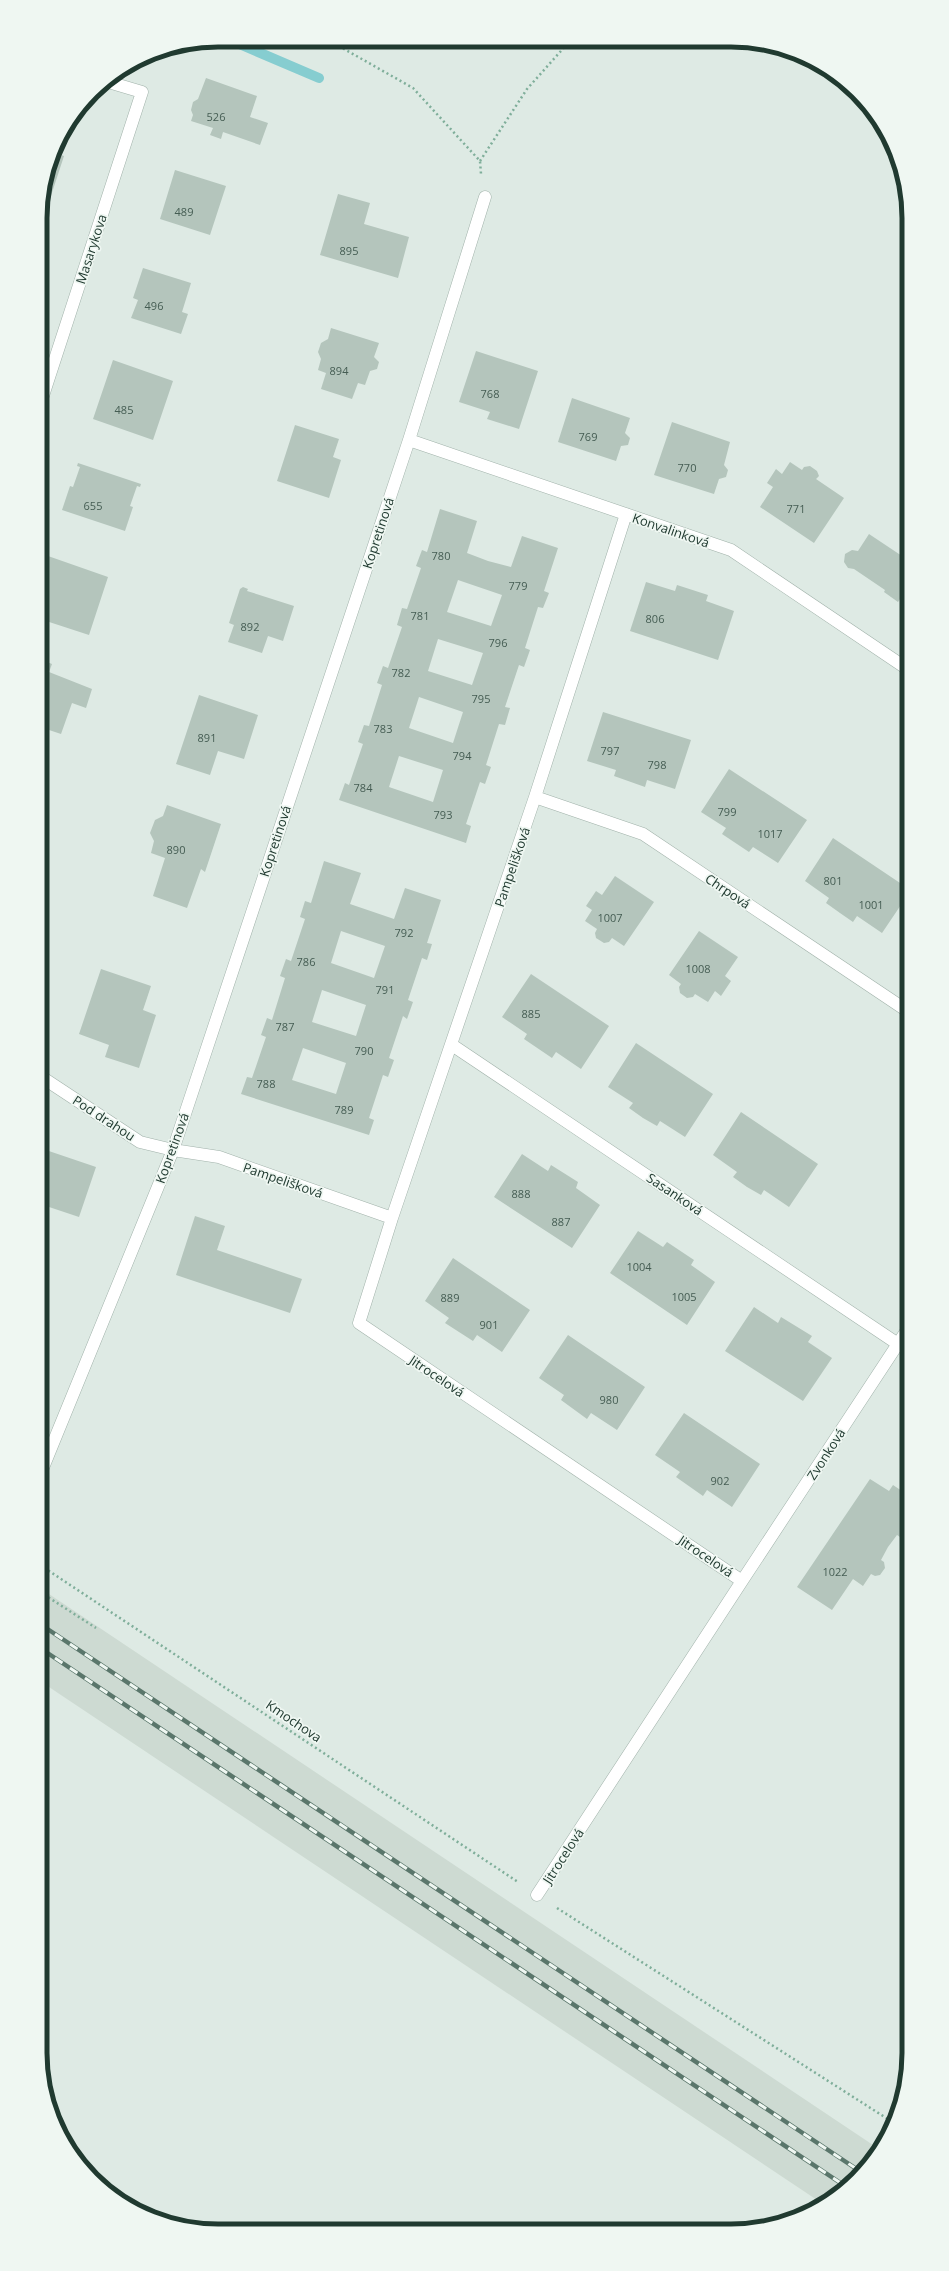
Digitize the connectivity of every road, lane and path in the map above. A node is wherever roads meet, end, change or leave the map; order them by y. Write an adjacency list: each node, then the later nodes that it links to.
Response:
1 (341, 47): 4 (path)
2 (565, 47): 4 (path)
3 (112, 83): 6 (street, Masarykova)
4 (480, 161): 5 (path)
5 (484, 197): 7 (street, Kopretinová)
6 (47, 384)
7 (409, 440): 8 (street, Konvalinková); 14 (street, Kopretinová)
8 (626, 514): 9 (street, Konvalinková); 10 (street, Pampelišková)
9 (902, 665)
10 (535, 797): 11 (street, Chrpová); 12 (street, Pampelišková)
11 (902, 1007)
12 (452, 1044): 15 (street, Pampelišková); 18 (street, Sasanková)
13 (47, 1081): 14 (street, Pod drahou)
14 (173, 1150): 15 (street, Pampelišková); 19 (street, Kopretinová)
15 (392, 1218): 16 (street, Pampelišková)
16 (359, 1323): 21 (street, Jitrocelová)
17 (902, 1338): 18 (street, Zvonková)
18 (898, 1344): 21 (street, Zvonková)
19 (47, 1458)
20 (47, 1570): 24 (path, Kmochova)
21 (742, 1581): 24 (street, Jitrocelová)
22 (47, 1596): 23 (path)
23 (96, 1628)
24 (537, 1895): 25 (path, Kmochova)
25 (888, 2119)

